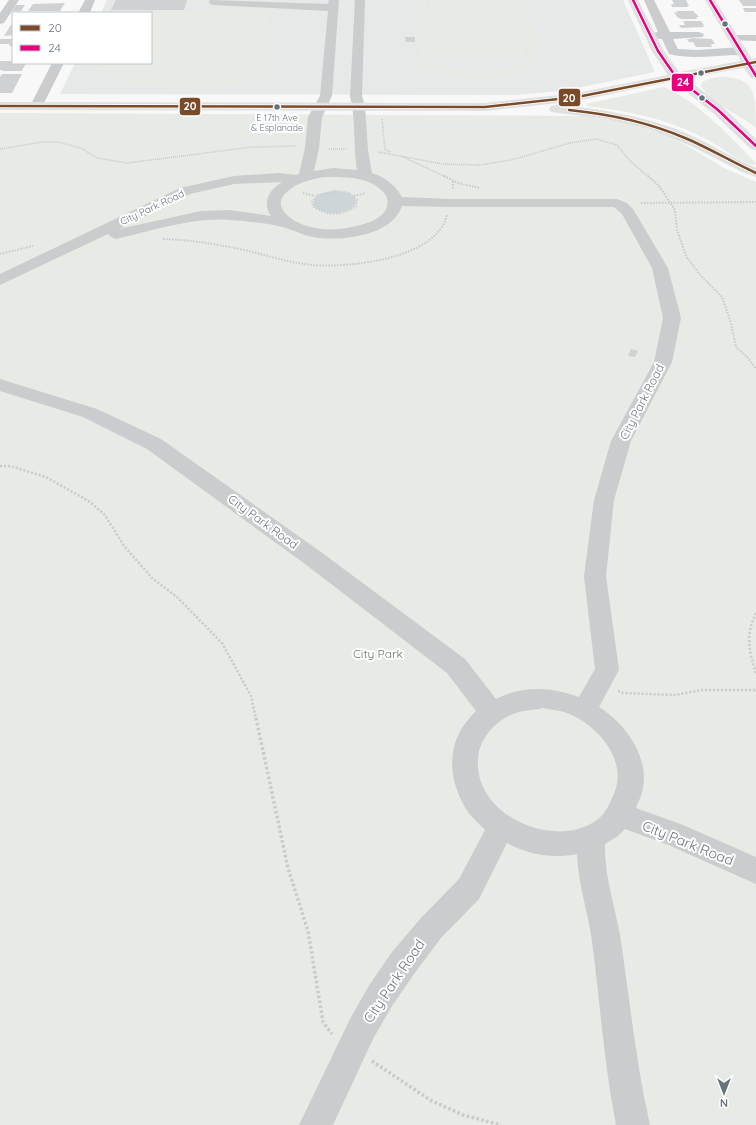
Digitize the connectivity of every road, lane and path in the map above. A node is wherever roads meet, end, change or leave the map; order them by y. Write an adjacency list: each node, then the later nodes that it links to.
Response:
1 (14, 0): 10 (street)
2 (90, 0): 9 (street)
3 (360, 0): 27 (street)
4 (633, 0): 14 (main road)
5 (649, 0): 12 (street)
6 (710, 0): 15 (main road)
7 (214, 2): 8 (street)
8 (334, 4): 26 (street)
9 (84, 12)
10 (0, 21)
11 (674, 24): 12 (street)
12 (663, 29): 13 (street); 14 (street); 17 (street)
13 (698, 35)
14 (650, 36): 22 (main road)
15 (733, 38): 16 (street); 17 (main road)
16 (756, 38)
17 (741, 51): 18 (main road)
18 (752, 63): 20 (main road); 21 (main road)
19 (57, 64): 25 (street)
20 (703, 71): 22 (main road); 23 (main road)
21 (756, 76)
22 (676, 77): 28 (main road); 31 (main road)
23 (756, 85)
24 (0, 106): 25 (main road)
25 (36, 106): 26 (main road)
26 (320, 106): 27 (main road); 37 (street)
27 (359, 106): 28 (main road); 36 (street)
28 (485, 107): 35 (main road)
29 (382, 116): 38 (path)
30 (300, 146): 32 (path)
31 (756, 146)
32 (0, 149)
33 (322, 149): 34 (path)
34 (350, 149)
35 (756, 174)
36 (365, 176): 37 (street); 40 (street)
37 (302, 178): 44 (street); 46 (street, City Park Road)
38 (486, 189)
39 (335, 191): 39 (path)
40 (396, 201): 42 (street); 44 (street)
41 (756, 202): 43 (path)
42 (451, 203): 43 (street); 45 (path)
43 (622, 206): 52 (street, City Park Road)
44 (286, 222): 46 (street, City Park Road)
45 (162, 239)
46 (81, 241): 47 (street, City Park Road)
47 (0, 280)
48 (0, 385): 55 (street, City Park Road)
49 (0, 466): 60 (path)
50 (756, 613): 51 (path)
51 (756, 674)
52 (599, 684): 53 (path); 54 (street, City Park Road)
53 (756, 690)
54 (585, 710): 55 (street); 56 (street)
55 (491, 712): 57 (street)
56 (619, 815): 58 (street); 59 (street, City Park Road)
57 (501, 826): 58 (street); 60 (street, City Park Road)
58 (590, 837): 63 (street)
59 (756, 871)
60 (352, 1049): 61 (street, City Park Road); 62 (path)
61 (316, 1125)
62 (501, 1125)
63 (633, 1125)

